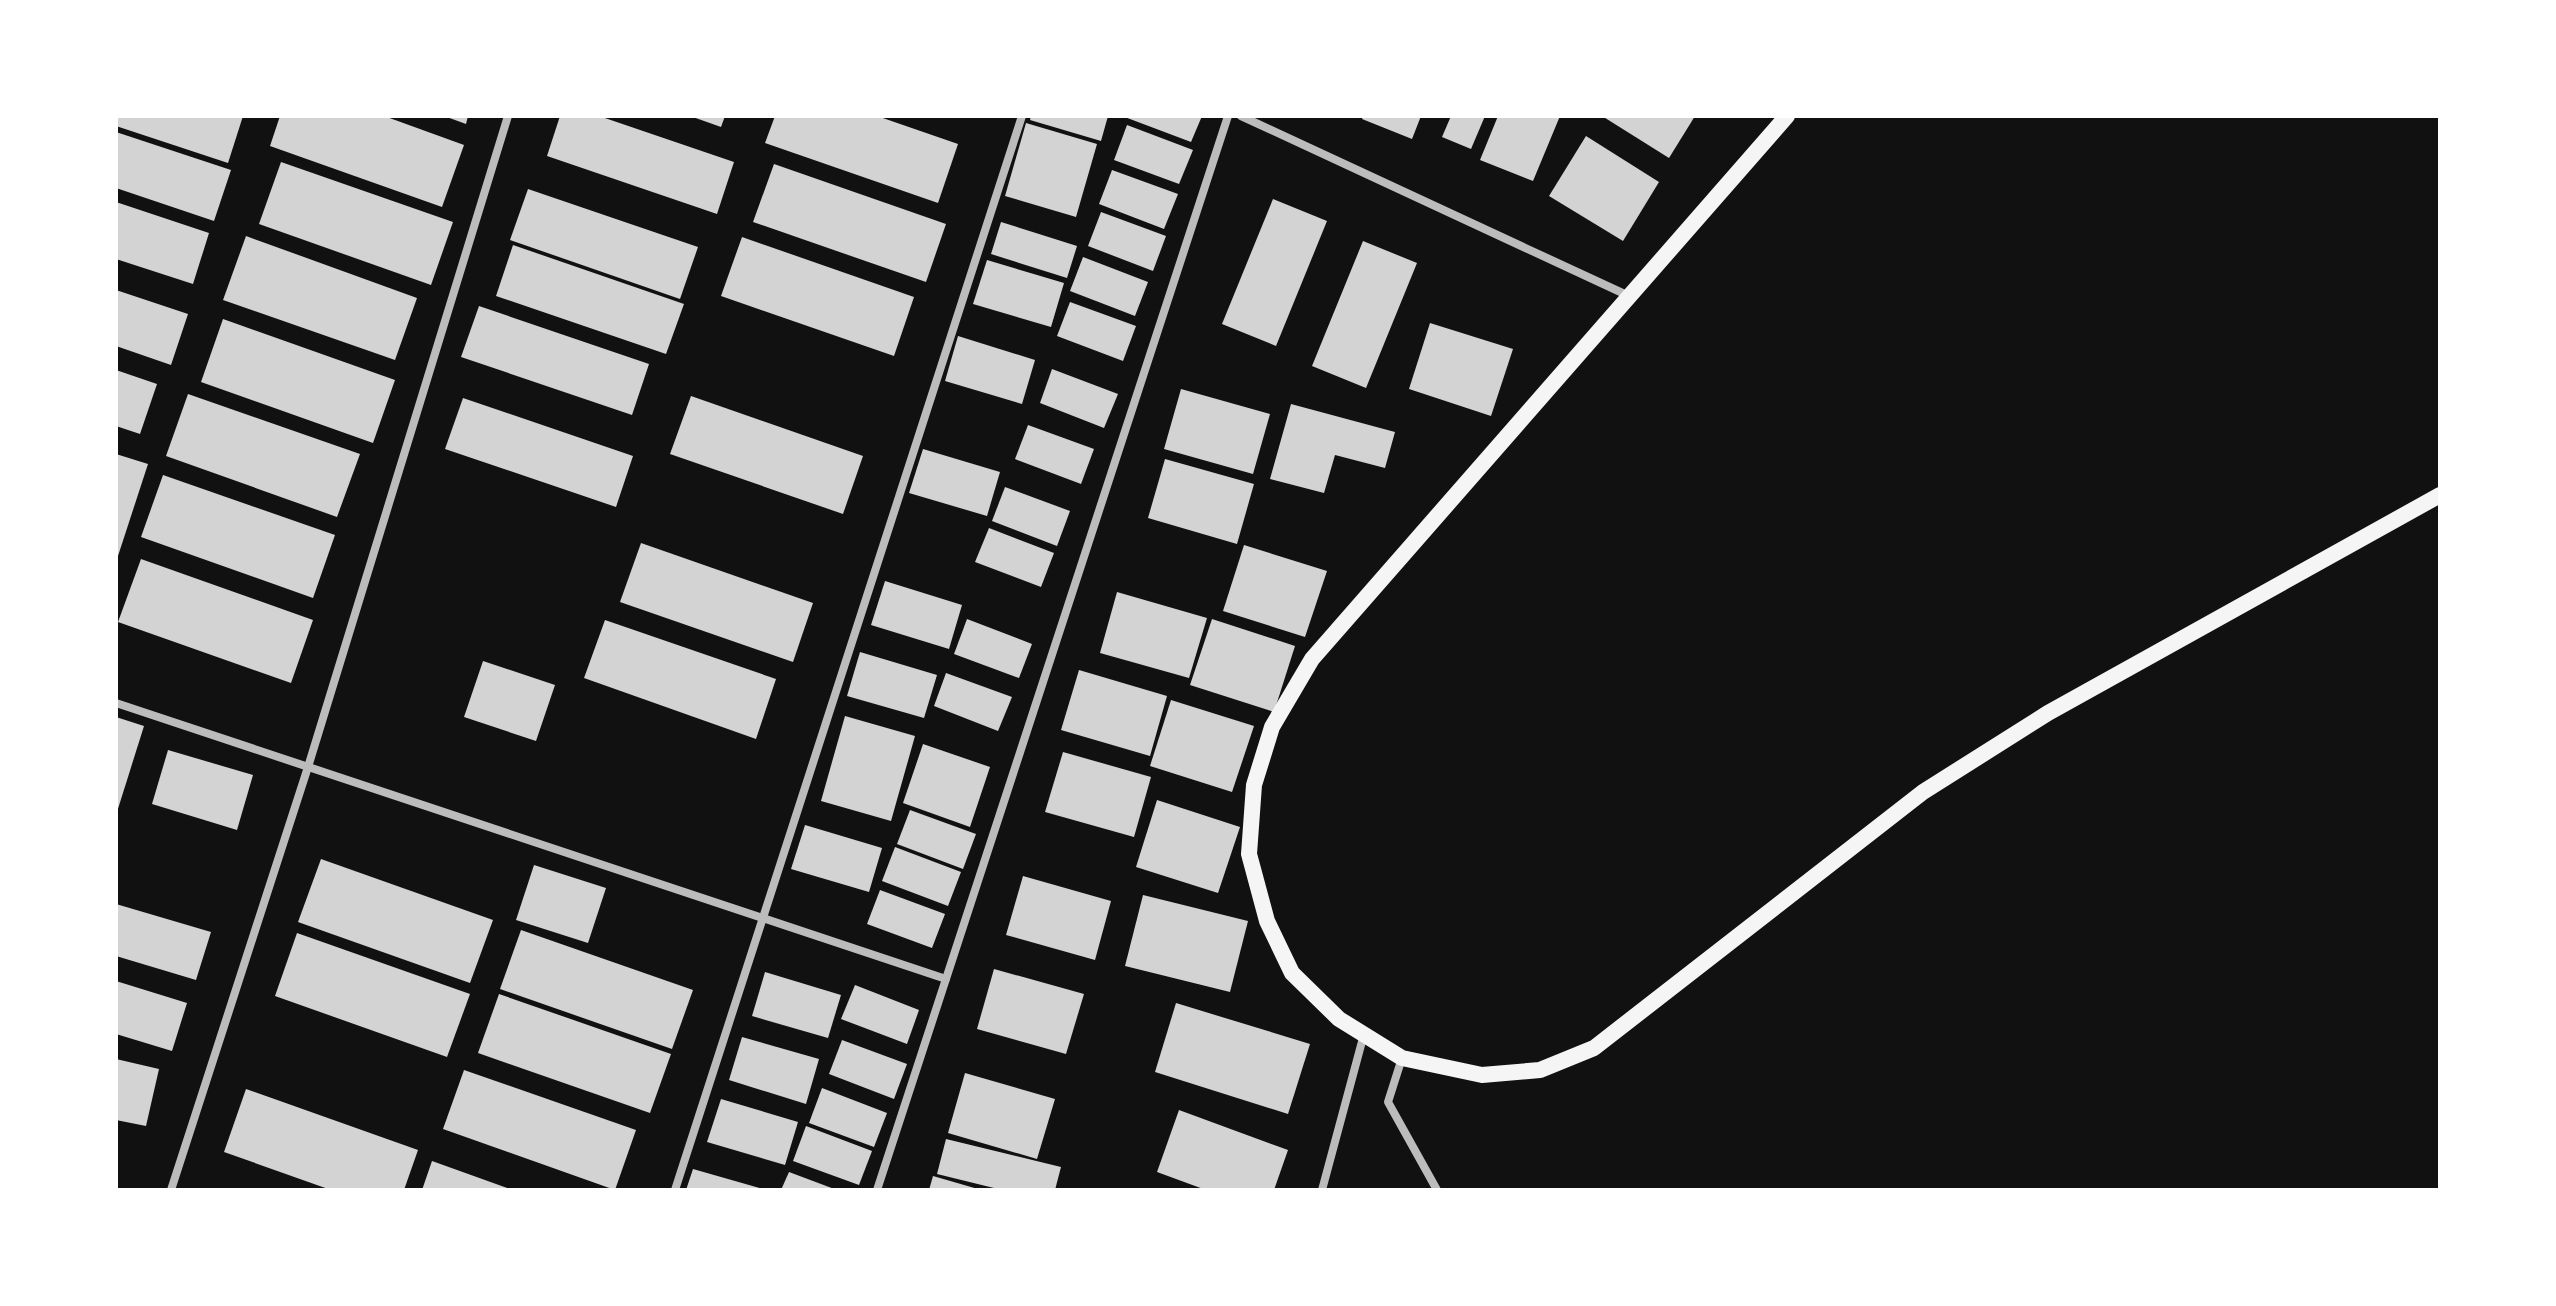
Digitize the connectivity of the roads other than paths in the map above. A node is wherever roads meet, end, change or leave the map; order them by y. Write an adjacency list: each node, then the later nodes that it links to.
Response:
1 (508, 116): 9 (street)
2 (1022, 116): 10 (street)
3 (1228, 116): 11 (street)
4 (1241, 116): 6 (street)
5 (1787, 116): 6 (main road)
6 (1629, 296): 12 (main road)
7 (2440, 495): 13 (main road)
8 (116, 703): 9 (street)
9 (308, 767): 10 (street); 14 (street)
10 (763, 919): 11 (street); 15 (street)
11 (946, 979): 16 (street)
12 (1364, 1034): 13 (main road); 17 (street)
13 (1402, 1058): 18 (street)
14 (171, 1190)
15 (675, 1190)
16 (877, 1190)
17 (1322, 1190)
18 (1437, 1190)

